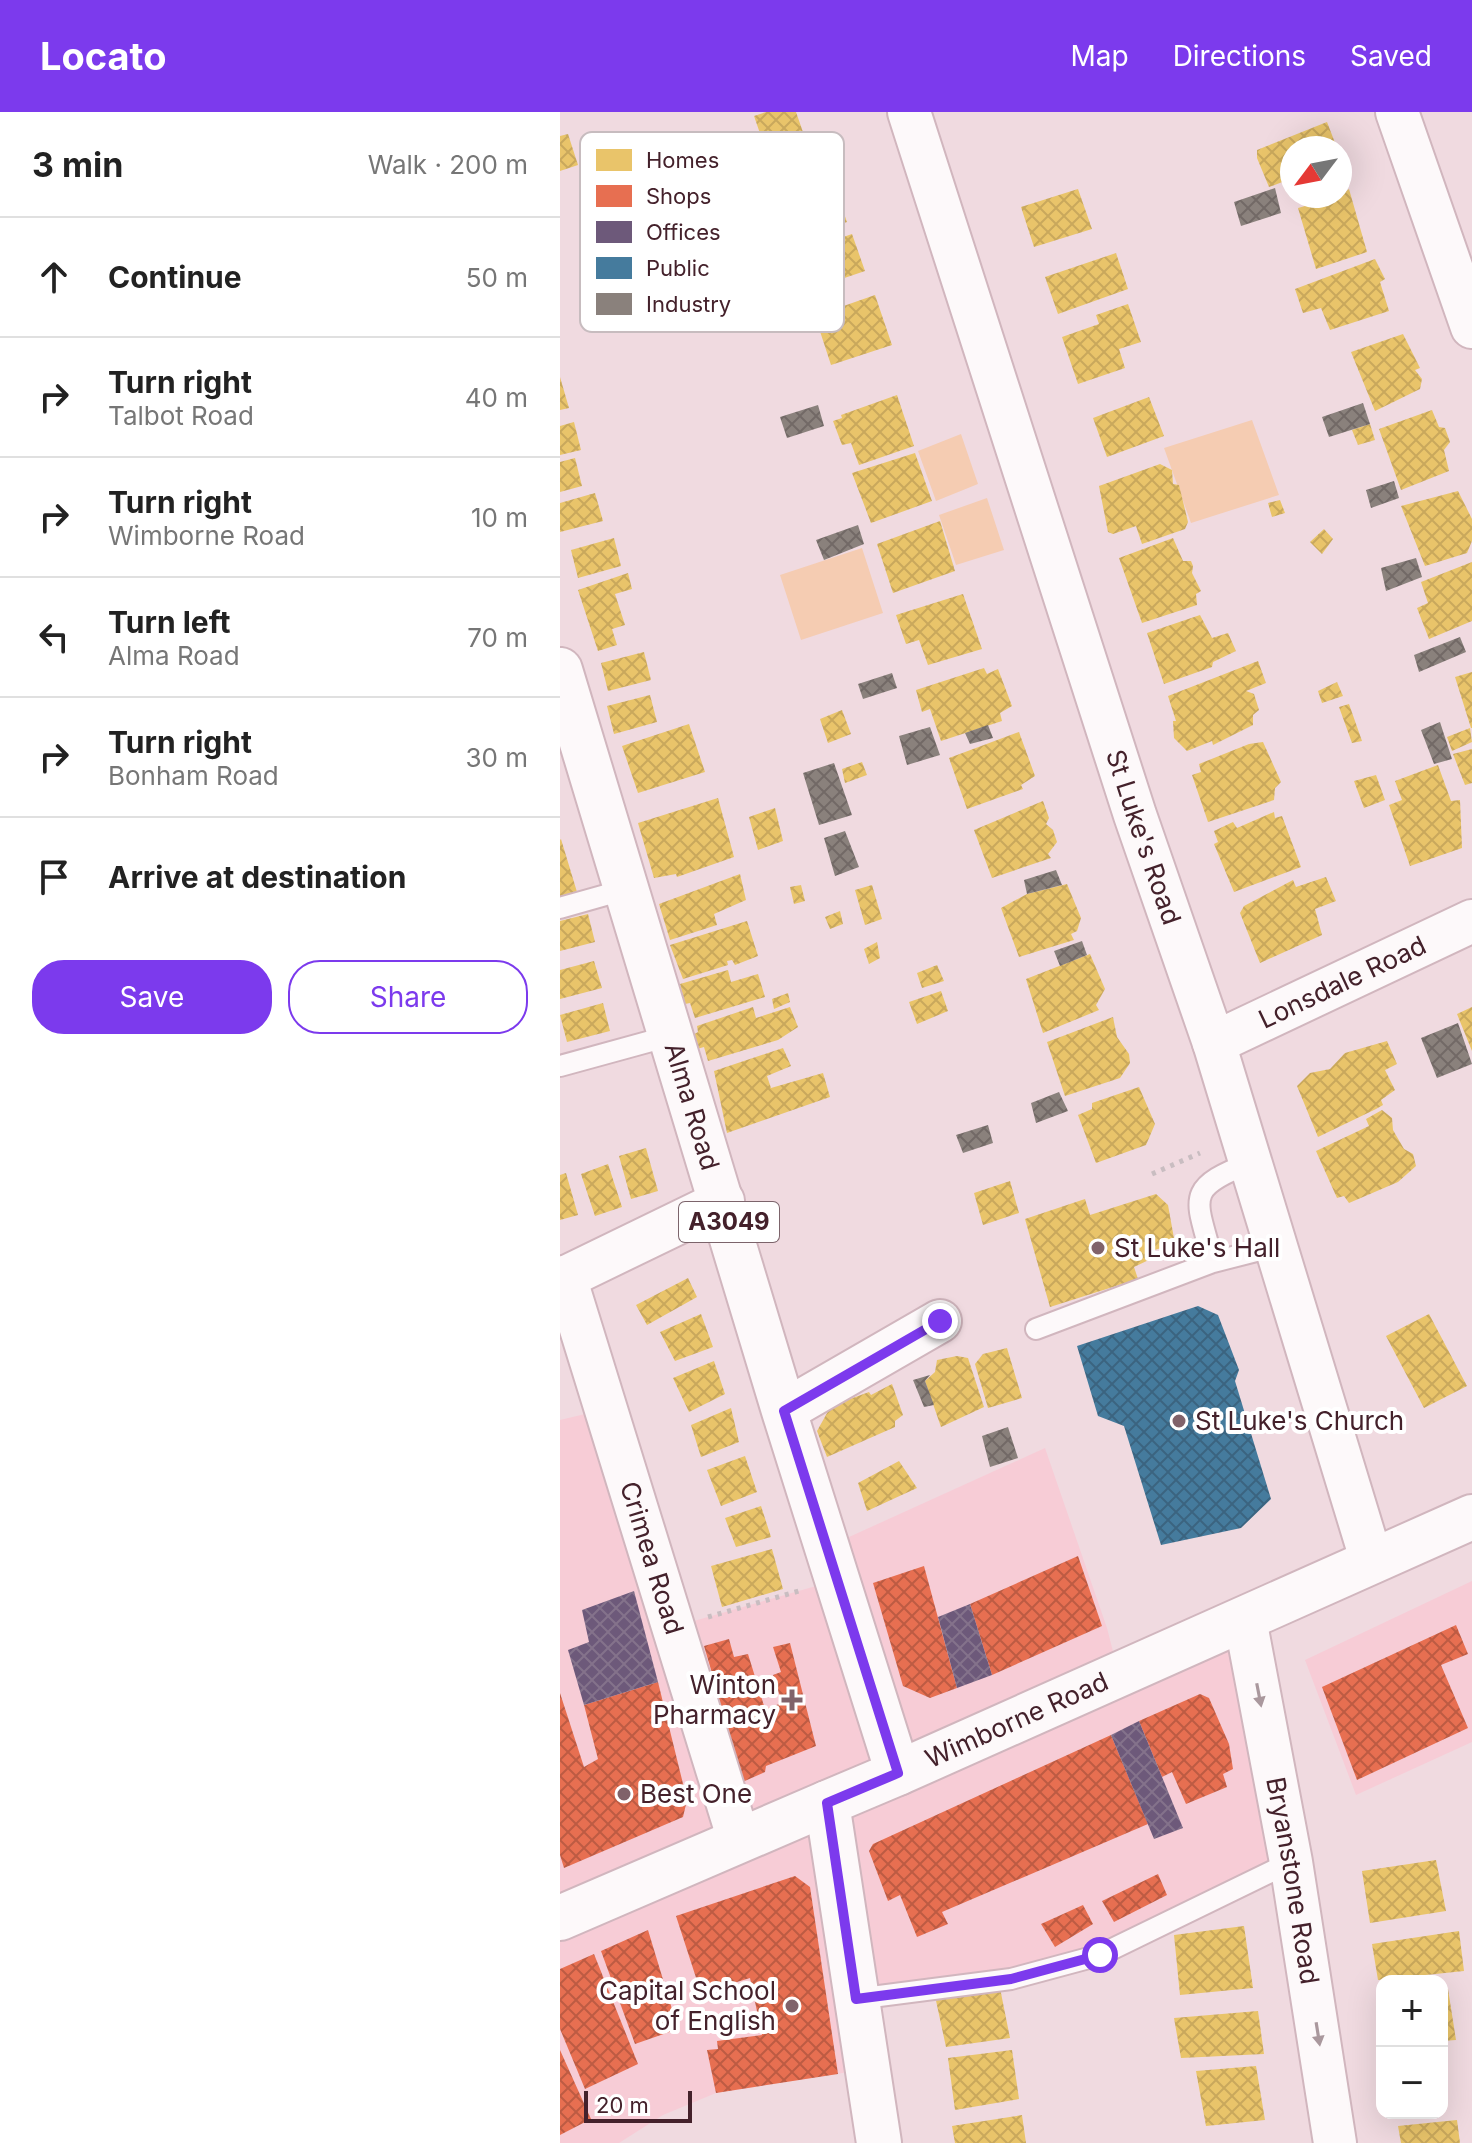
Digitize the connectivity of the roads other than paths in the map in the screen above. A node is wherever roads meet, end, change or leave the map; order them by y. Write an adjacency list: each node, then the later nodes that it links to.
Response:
1 (909, 112): 9 (street, St Luke's Road)
2 (1397, 112): 3 (street)
3 (1472, 327)
4 (563, 690): 5 (main road, Alma Road / A3049)
5 (627, 889): 6 (lane); 8 (main road, Alma Road / A3049)
6 (560, 908)
7 (1472, 921): 9 (street, Lonsdale Road)
8 (673, 1035): 10 (lane); 12 (main road, Alma Road / A3049)
9 (1214, 1043): 11 (street, St Luke's Road)
10 (560, 1066)
11 (1250, 1163): 13 (street, St Luke's Road); 14 (lane)
12 (723, 1201): 15 (street); 18 (main road, Alma Road / A3049)
13 (1276, 1246): 14 (lane); 20 (street, St Luke's Road)
14 (1213, 1262): 17 (lane)
15 (562, 1279): 24 (street, Crimea Road)
16 (940, 1321): 18 (street)
17 (1036, 1329)
18 (784, 1411): 22 (main road, Alma Road / A3049)
19 (1472, 1517): 20 (main road, Wimborne Road)
20 (1372, 1562): 21 (main road, Wimborne Road)
21 (1245, 1619): 22 (main road, Wimborne Road); 25 (street, Bryanstone Road, one-way to 25)
22 (898, 1773): 23 (main road, Wimborne Road)
23 (827, 1803): 24 (main road, Wimborne Road); 27 (main road)
24 (739, 1840): 26 (main road, Wimborne Road)
25 (1291, 1862): 27 (lane); 29 (street, Bryanstone Road, one-way to 29)
26 (560, 1918)
27 (856, 1999): 28 (main road)
28 (879, 2143)
29 (1335, 2143)

